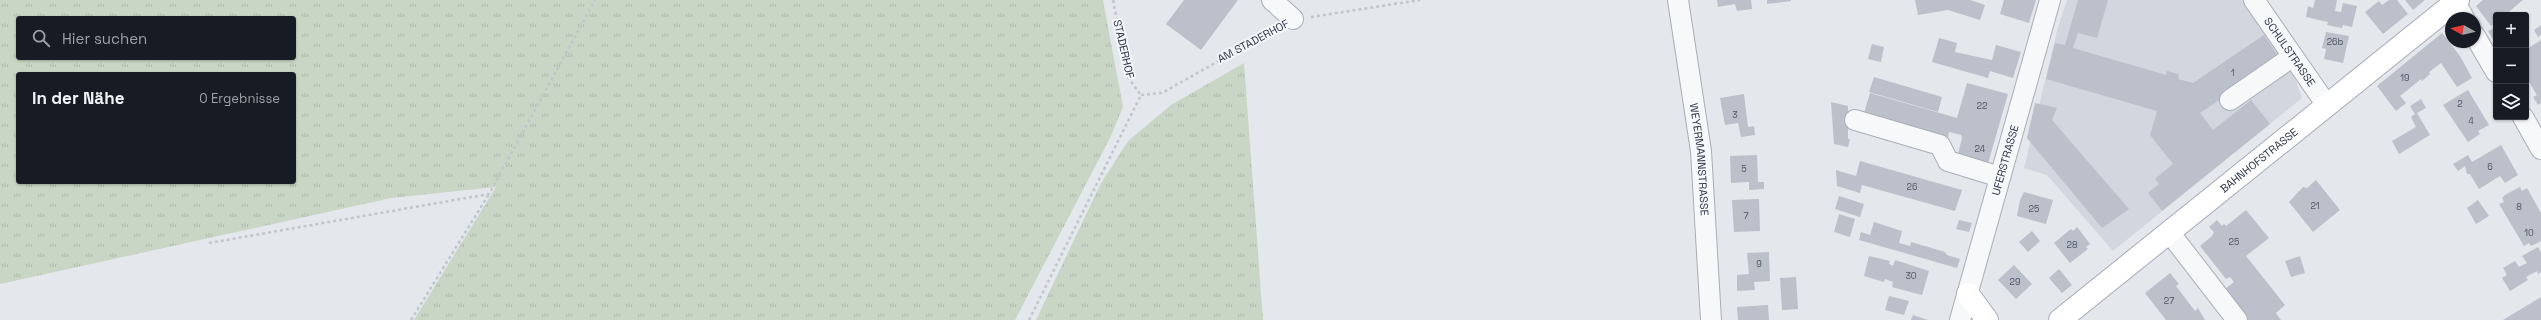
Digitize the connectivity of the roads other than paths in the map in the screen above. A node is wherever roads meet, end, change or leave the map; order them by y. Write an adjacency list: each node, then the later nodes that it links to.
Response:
1 (1272, 0): 6 (street)
2 (1678, 0): 18 (street, WEYERMANNSTRASSE)
3 (2050, 0): 15 (street, UFERSTRASSE)
4 (2254, 0): 8 (street, SCHULSTRASSE)
5 (2459, 7): 11 (main road, BAHNHOFSTRASSE)
6 (1293, 19)
7 (2481, 46): 9 (street)
8 (2292, 57): 10 (street); 11 (street, SCHULSTRASSE)
9 (2493, 67)
10 (2230, 100)
11 (2326, 104): 16 (main road, BAHNHOFSTRASSE)
12 (1855, 120): 15 (street)
13 (2525, 120): 14 (street)
14 (2541, 149)
15 (2000, 177): 17 (street, UFERSTRASSE)
16 (2169, 232): 21 (main road, BAHNHOFSTRASSE); 22 (street)
17 (1968, 294): 19 (street, UFERSTRASSE); 20 (main road)
18 (1711, 320)
19 (1960, 320)
20 (1987, 320)
21 (2060, 320)
22 (2237, 320)

